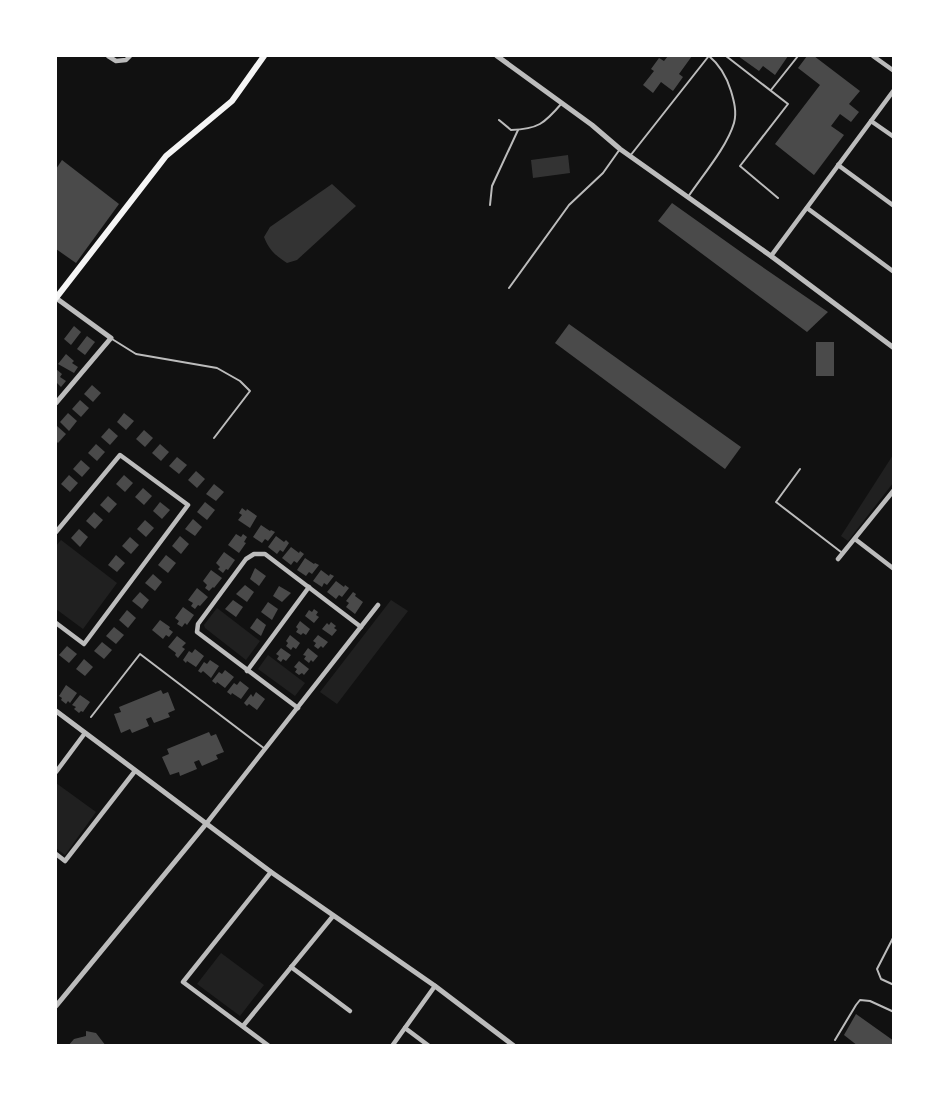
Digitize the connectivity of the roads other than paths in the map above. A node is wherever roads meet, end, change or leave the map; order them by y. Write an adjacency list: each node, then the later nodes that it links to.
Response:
1 (108, 56): 2 (street)
2 (130, 56)
3 (264, 56): 28 (main road)
4 (497, 56): 12 (street)
5 (709, 56): 18 (lane); 20 (lane)
6 (726, 56): 10 (lane)
7 (798, 56): 10 (lane)
8 (873, 56): 9 (street)
9 (894, 71)
10 (771, 90): 21 (lane)
11 (894, 90): 14 (street)
12 (562, 103): 15 (lane); 17 (street)
13 (499, 120): 15 (lane)
14 (871, 121): 16 (street); 19 (street)
15 (518, 130): 22 (lane)
16 (894, 137)
17 (620, 149): 18 (street); 27 (lane)
18 (630, 156): 20 (street)
19 (838, 165): 23 (street); 24 (street)
20 (688, 197): 25 (street)
21 (778, 198)
22 (490, 205)
23 (894, 206)
24 (807, 208): 25 (street); 26 (street)
25 (771, 256): 30 (street)
26 (894, 273)
27 (510, 288)
28 (56, 298): 29 (street)
29 (111, 338): 31 (street); 32 (lane)
30 (894, 348)
31 (56, 403)
32 (214, 438)
33 (800, 469): 37 (lane)
34 (893, 492): 36 (street)
35 (56, 532): 42 (street)
36 (855, 539): 37 (street); 39 (street)
37 (843, 553): 38 (street)
38 (838, 559)
39 (894, 569)
40 (309, 586): 43 (street); 44 (street); 44 (street)
41 (378, 605): 43 (street)
42 (56, 623)
43 (361, 627): 45 (street)
44 (247, 671): 45 (street)
45 (298, 708): 49 (street)
46 (56, 711): 48 (street)
47 (92, 717): 49 (lane)
48 (85, 733): 50 (street); 51 (street)
49 (265, 749): 52 (street)
50 (135, 771): 52 (street); 53 (street)
51 (56, 772)
52 (206, 824): 54 (street); 60 (street)
53 (56, 854)
54 (271, 872): 55 (street); 63 (street)
55 (333, 916): 57 (street); 59 (street)
56 (894, 936): 58 (lane)
57 (291, 967): 61 (street); 63 (street)
58 (894, 985)
59 (435, 986): 64 (street); 69 (street)
60 (56, 1006)
61 (350, 1011)
62 (894, 1012): 65 (lane)
63 (243, 1026): 66 (street)
64 (405, 1028): 67 (street); 68 (street)
65 (835, 1040)
66 (269, 1046)
67 (392, 1046)
68 (429, 1046)
69 (514, 1046)

